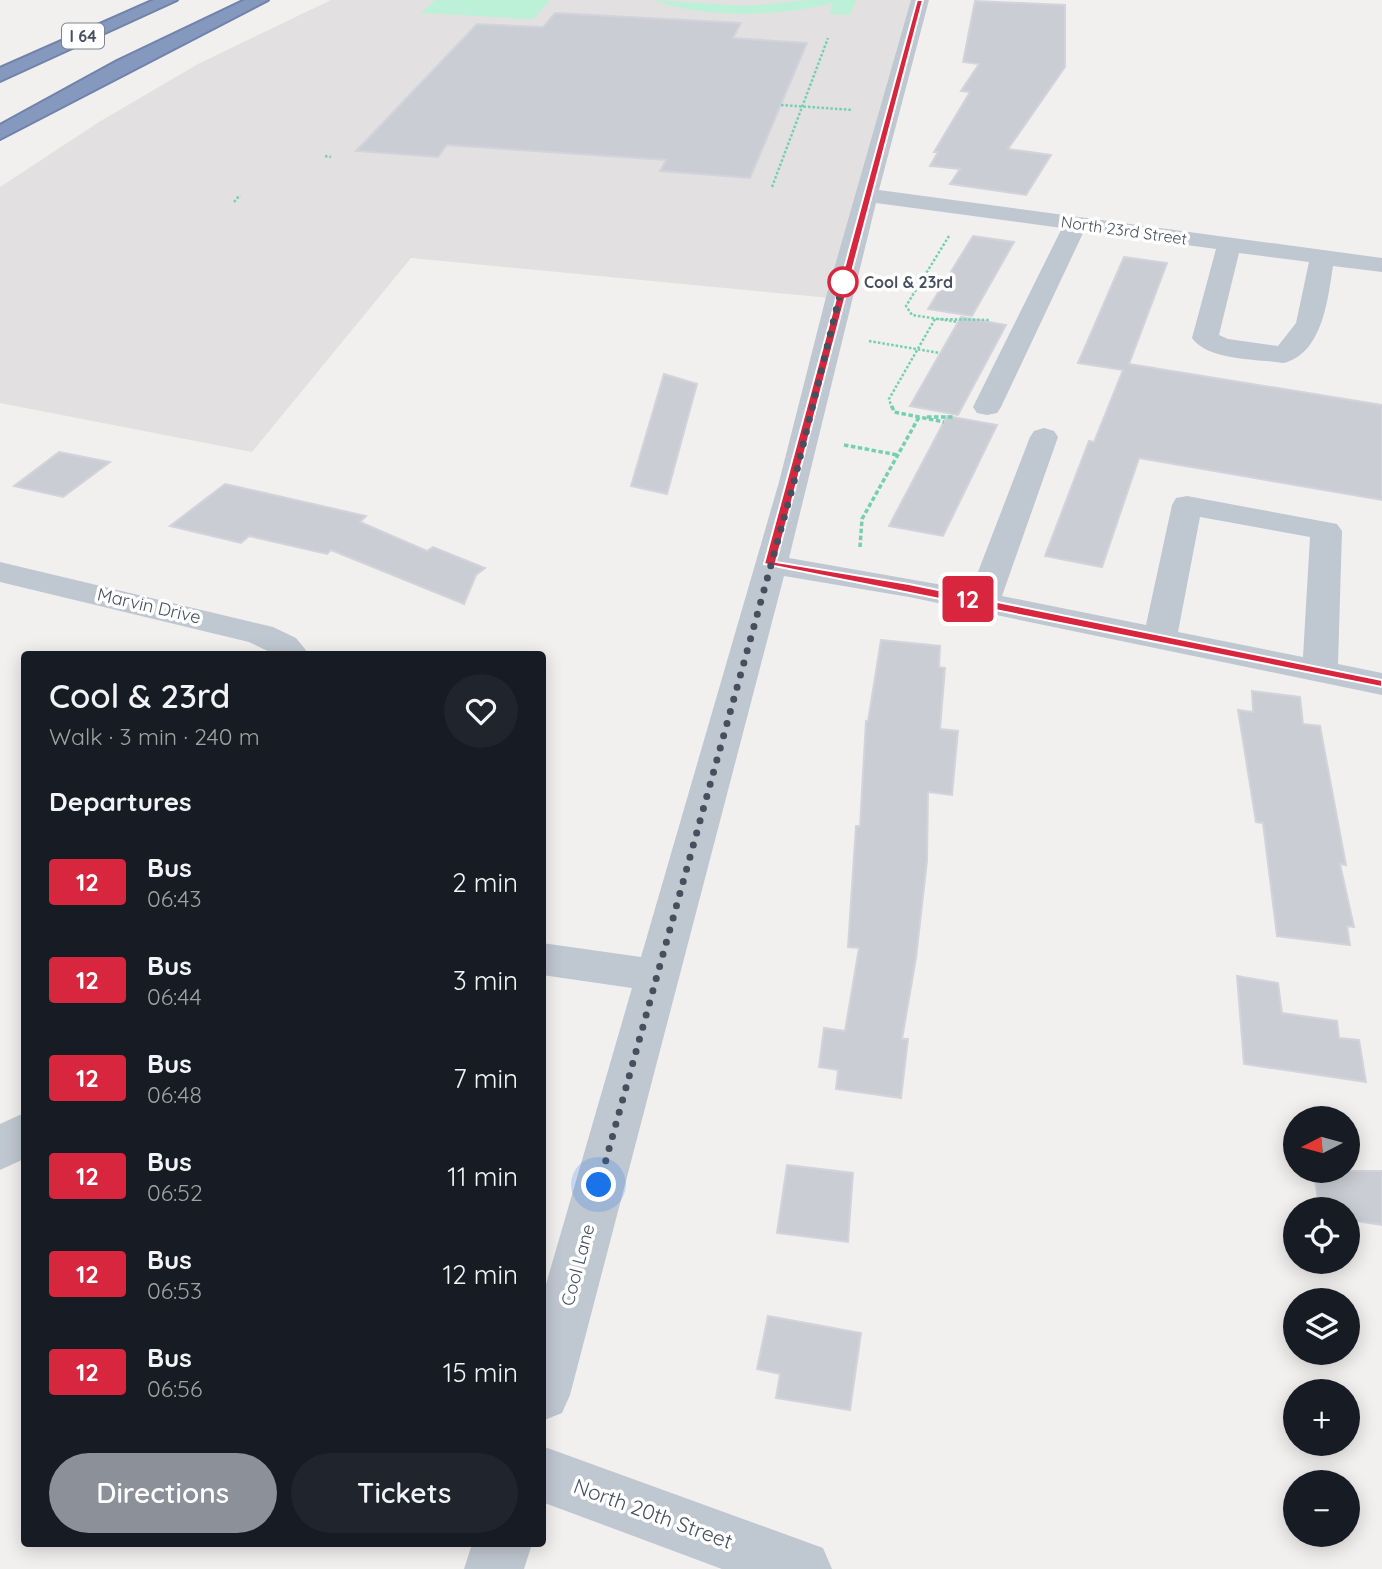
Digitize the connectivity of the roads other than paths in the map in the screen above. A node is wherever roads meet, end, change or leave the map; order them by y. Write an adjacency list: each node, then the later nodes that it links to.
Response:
1 (167, 0): 4 (highway, I 64)
2 (259, 0): 5 (highway, I 64)
3 (920, 0): 6 (street, Cool Lane)
4 (0, 75)
5 (0, 133)
6 (867, 195): 7 (street, North 23rd Street); 13 (street, Cool Lane)
7 (1076, 223): 8 (street, North 23rd Street); 11 (street)
8 (1229, 244): 9 (street, North 23rd Street); 9 (street)
9 (1322, 257): 10 (street, North 23rd Street)
10 (1382, 265)
11 (988, 408)
12 (1044, 437): 15 (street)
13 (769, 564): 15 (street); 21 (street, Cool Lane)
14 (0, 572): 17 (street, Marvin Drive)
15 (983, 603): 16 (street)
16 (1160, 638): 18 (street); 18 (street)
17 (289, 651)
18 (1320, 671): 19 (street)
19 (1382, 684)
20 (546, 959): 21 (street)
21 (656, 975): 24 (street, Cool Lane)
22 (21, 1135): 23 (street)
23 (0, 1150)
24 (546, 1380)
25 (546, 1475): 28 (street, North 20th Street)
26 (501, 1547): 27 (street)
27 (494, 1569)
28 (802, 1569)

